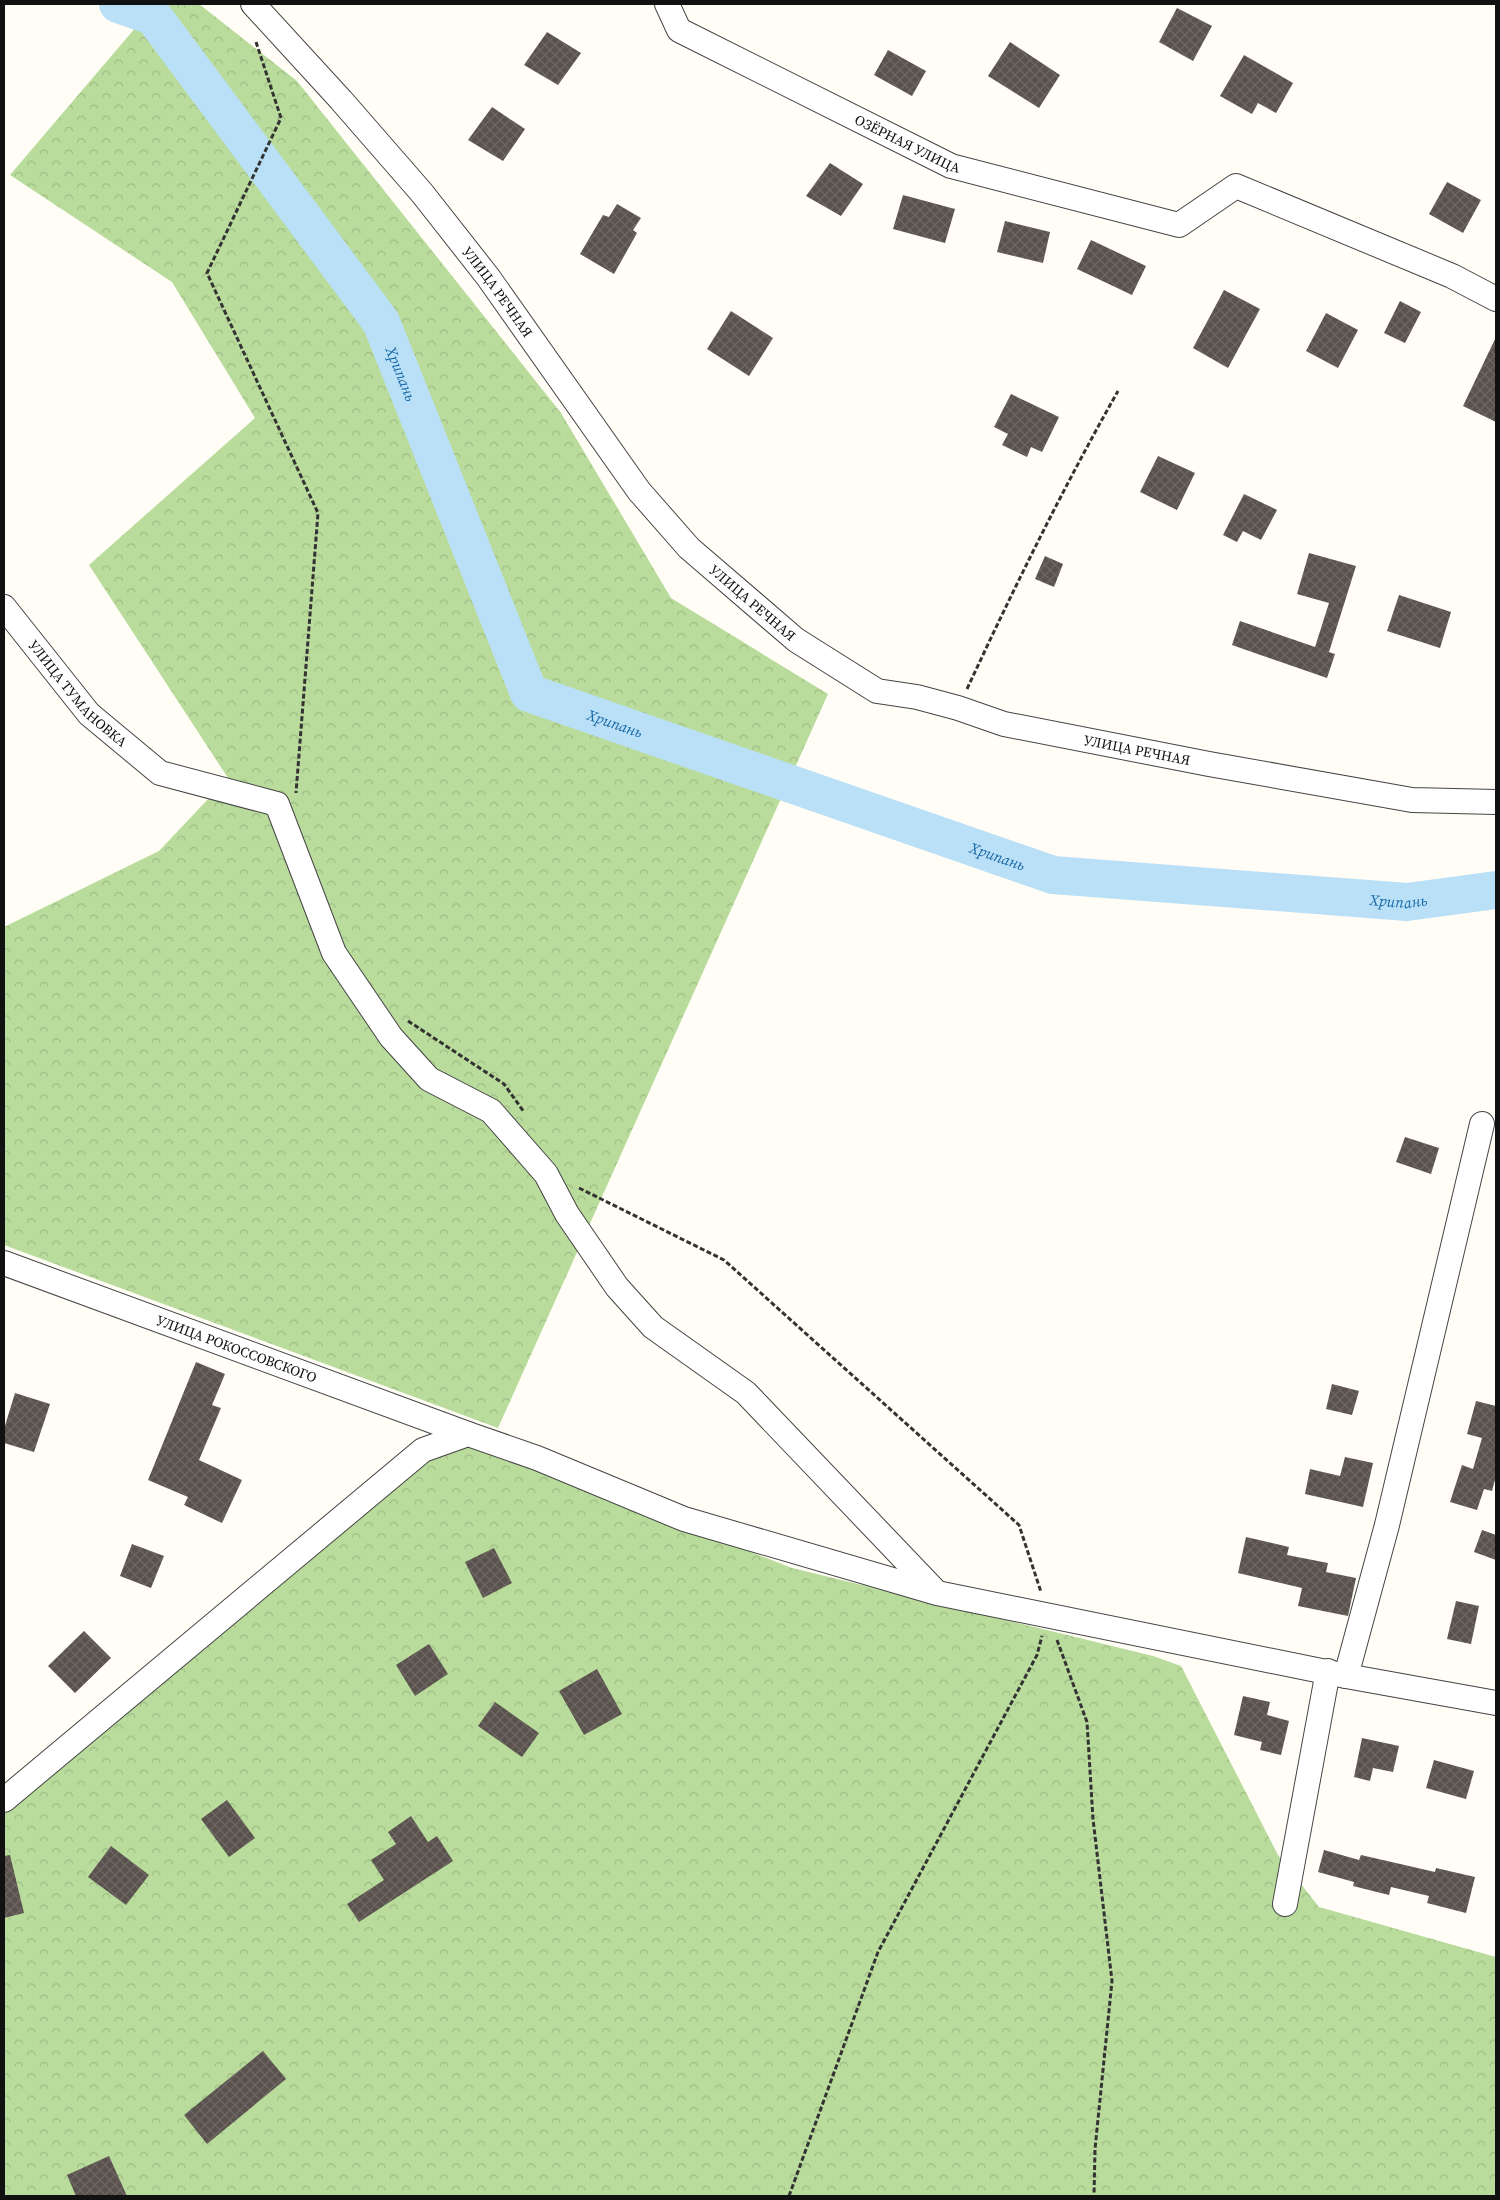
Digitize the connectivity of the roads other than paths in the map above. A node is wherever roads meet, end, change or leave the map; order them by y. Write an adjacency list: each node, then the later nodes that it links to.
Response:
1 (253, 4): 5 (street, УЛИЦА РЕЧНАЯ)
2 (667, 4): 3 (street, ОЗЁРНАЯ УЛИЦА)
3 (1496, 299)
4 (4, 607): 9 (street, УЛИЦА ТУМАНОВКА)
5 (1496, 802)
6 (1482, 1124): 10 (street)
7 (4, 1263): 8 (street, УЛИЦА РОКОССОВСКОГО)
8 (468, 1434): 9 (street, УЛИЦА РОКОССОВСКОГО); 12 (street)
9 (937, 1593): 10 (street, УЛИЦА РОКОССОВСКОГО)
10 (1337, 1674): 11 (street, УЛИЦА РОКОССОВСКОГО); 13 (street)
11 (1495, 1698)
12 (10, 1789)
13 (1285, 1904)

